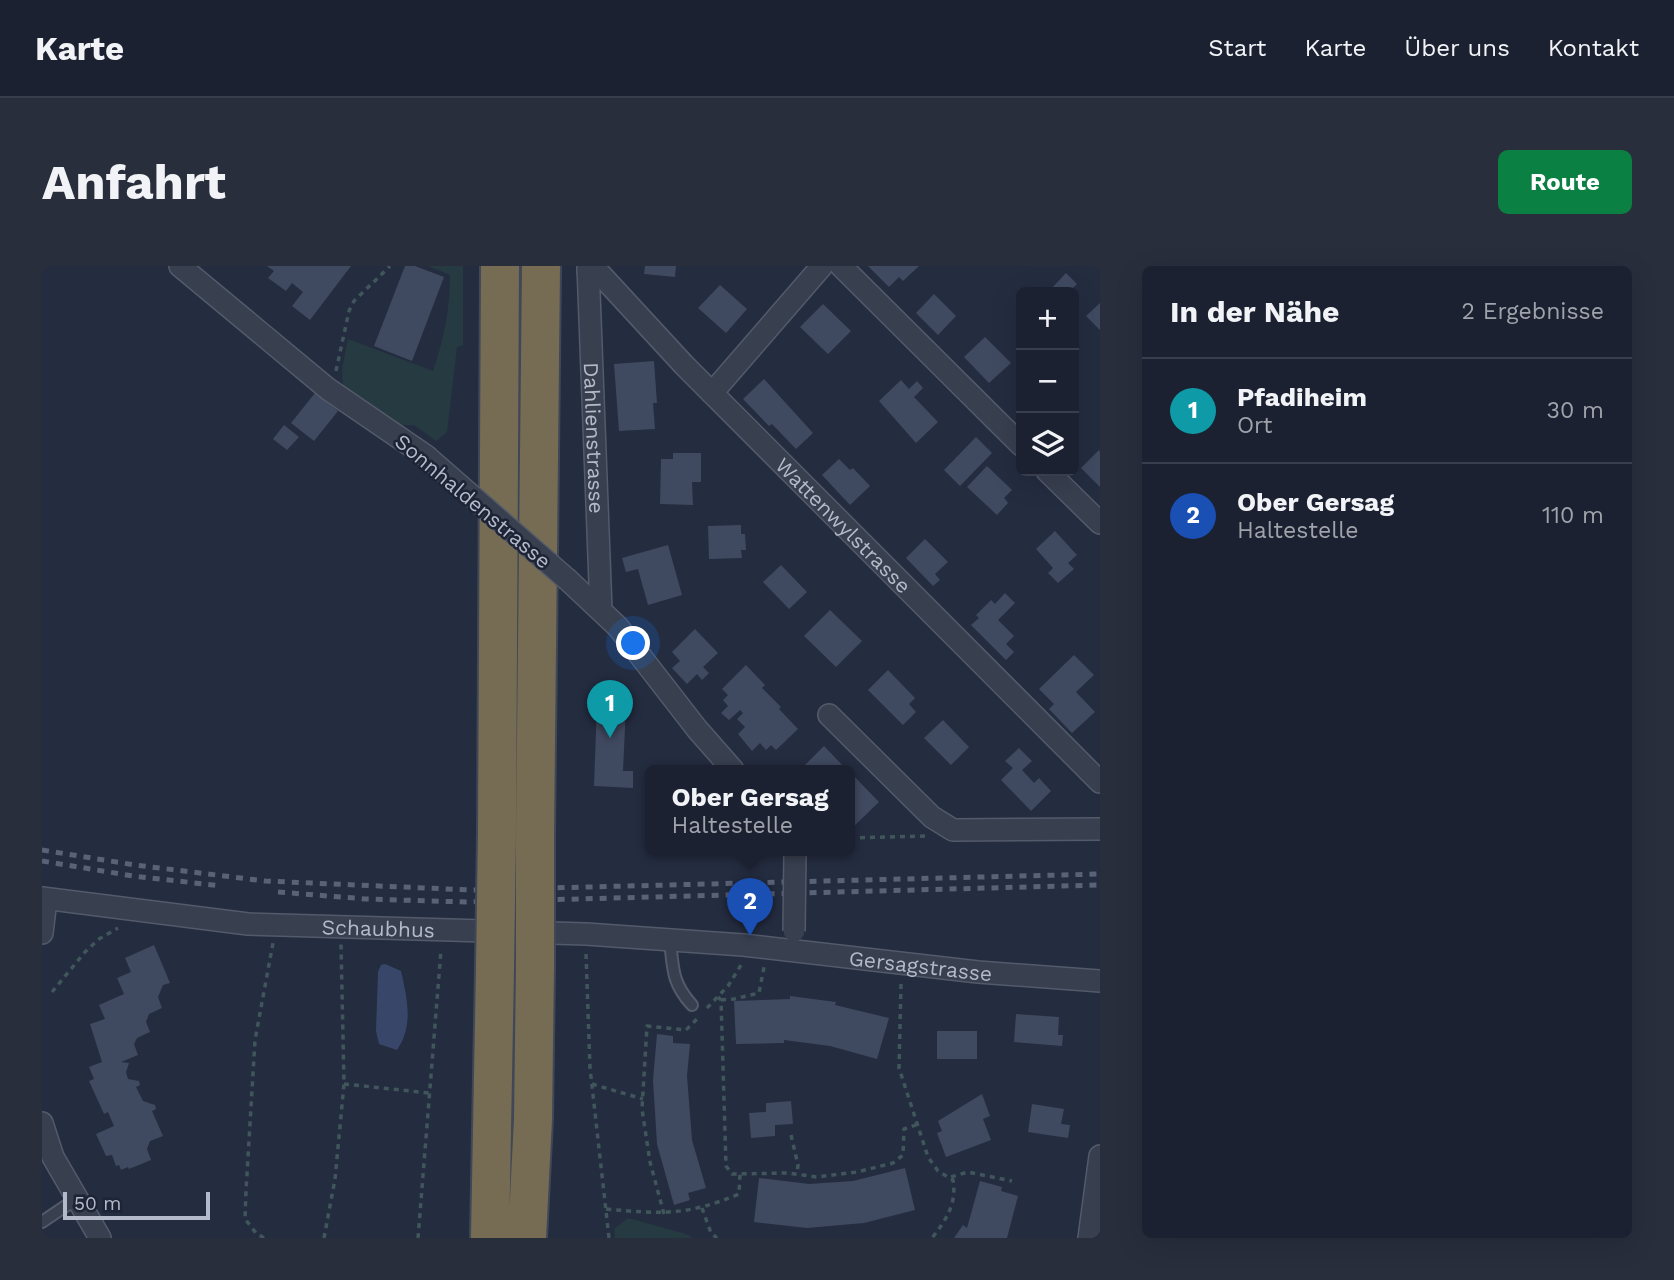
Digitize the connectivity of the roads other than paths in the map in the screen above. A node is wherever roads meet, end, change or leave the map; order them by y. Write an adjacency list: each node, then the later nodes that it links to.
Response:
1 (180, 266): 11 (street, Sonnhaldenstrasse, bridge)
2 (500, 266): 30 (highway, bridge)
3 (541, 266): 24 (highway, bridge)
4 (822, 266): 7 (street)
5 (841, 266): 8 (street)
6 (588, 269): 7 (street, Wattenwylstrasse); 11 (street, Dahlienstrasse)
7 (712, 393): 14 (street, Wattenwylstrasse)
8 (1016, 440)
9 (1052, 476): 10 (street)
10 (1100, 523)
11 (601, 610): 13 (street, Sonnhaldenstrasse)
12 (829, 715): 15 (street)
13 (729, 765)
14 (1100, 782)
15 (1100, 829)
16 (794, 856): 20 (street, bridge)
17 (44, 899): 18 (street, Schaubhus); 19 (street, Schaubhus)
18 (42, 933)
19 (670, 940): 21 (street, Schaubhus); 23 (lane)
20 (794, 941): 21 (street, Gersagstrasse); 22 (street, Gersagstrasse)
21 (743, 951)
22 (1100, 981)
23 (692, 1005)
24 (533, 1119): 31 (highway); 32 (highway)
25 (42, 1124): 27 (street)
26 (1100, 1156): 33 (street)
27 (76, 1199): 28 (lane); 29 (street)
28 (42, 1222)
29 (100, 1238)
30 (489, 1238)
31 (527, 1238)
32 (544, 1238)
33 (1089, 1238)

